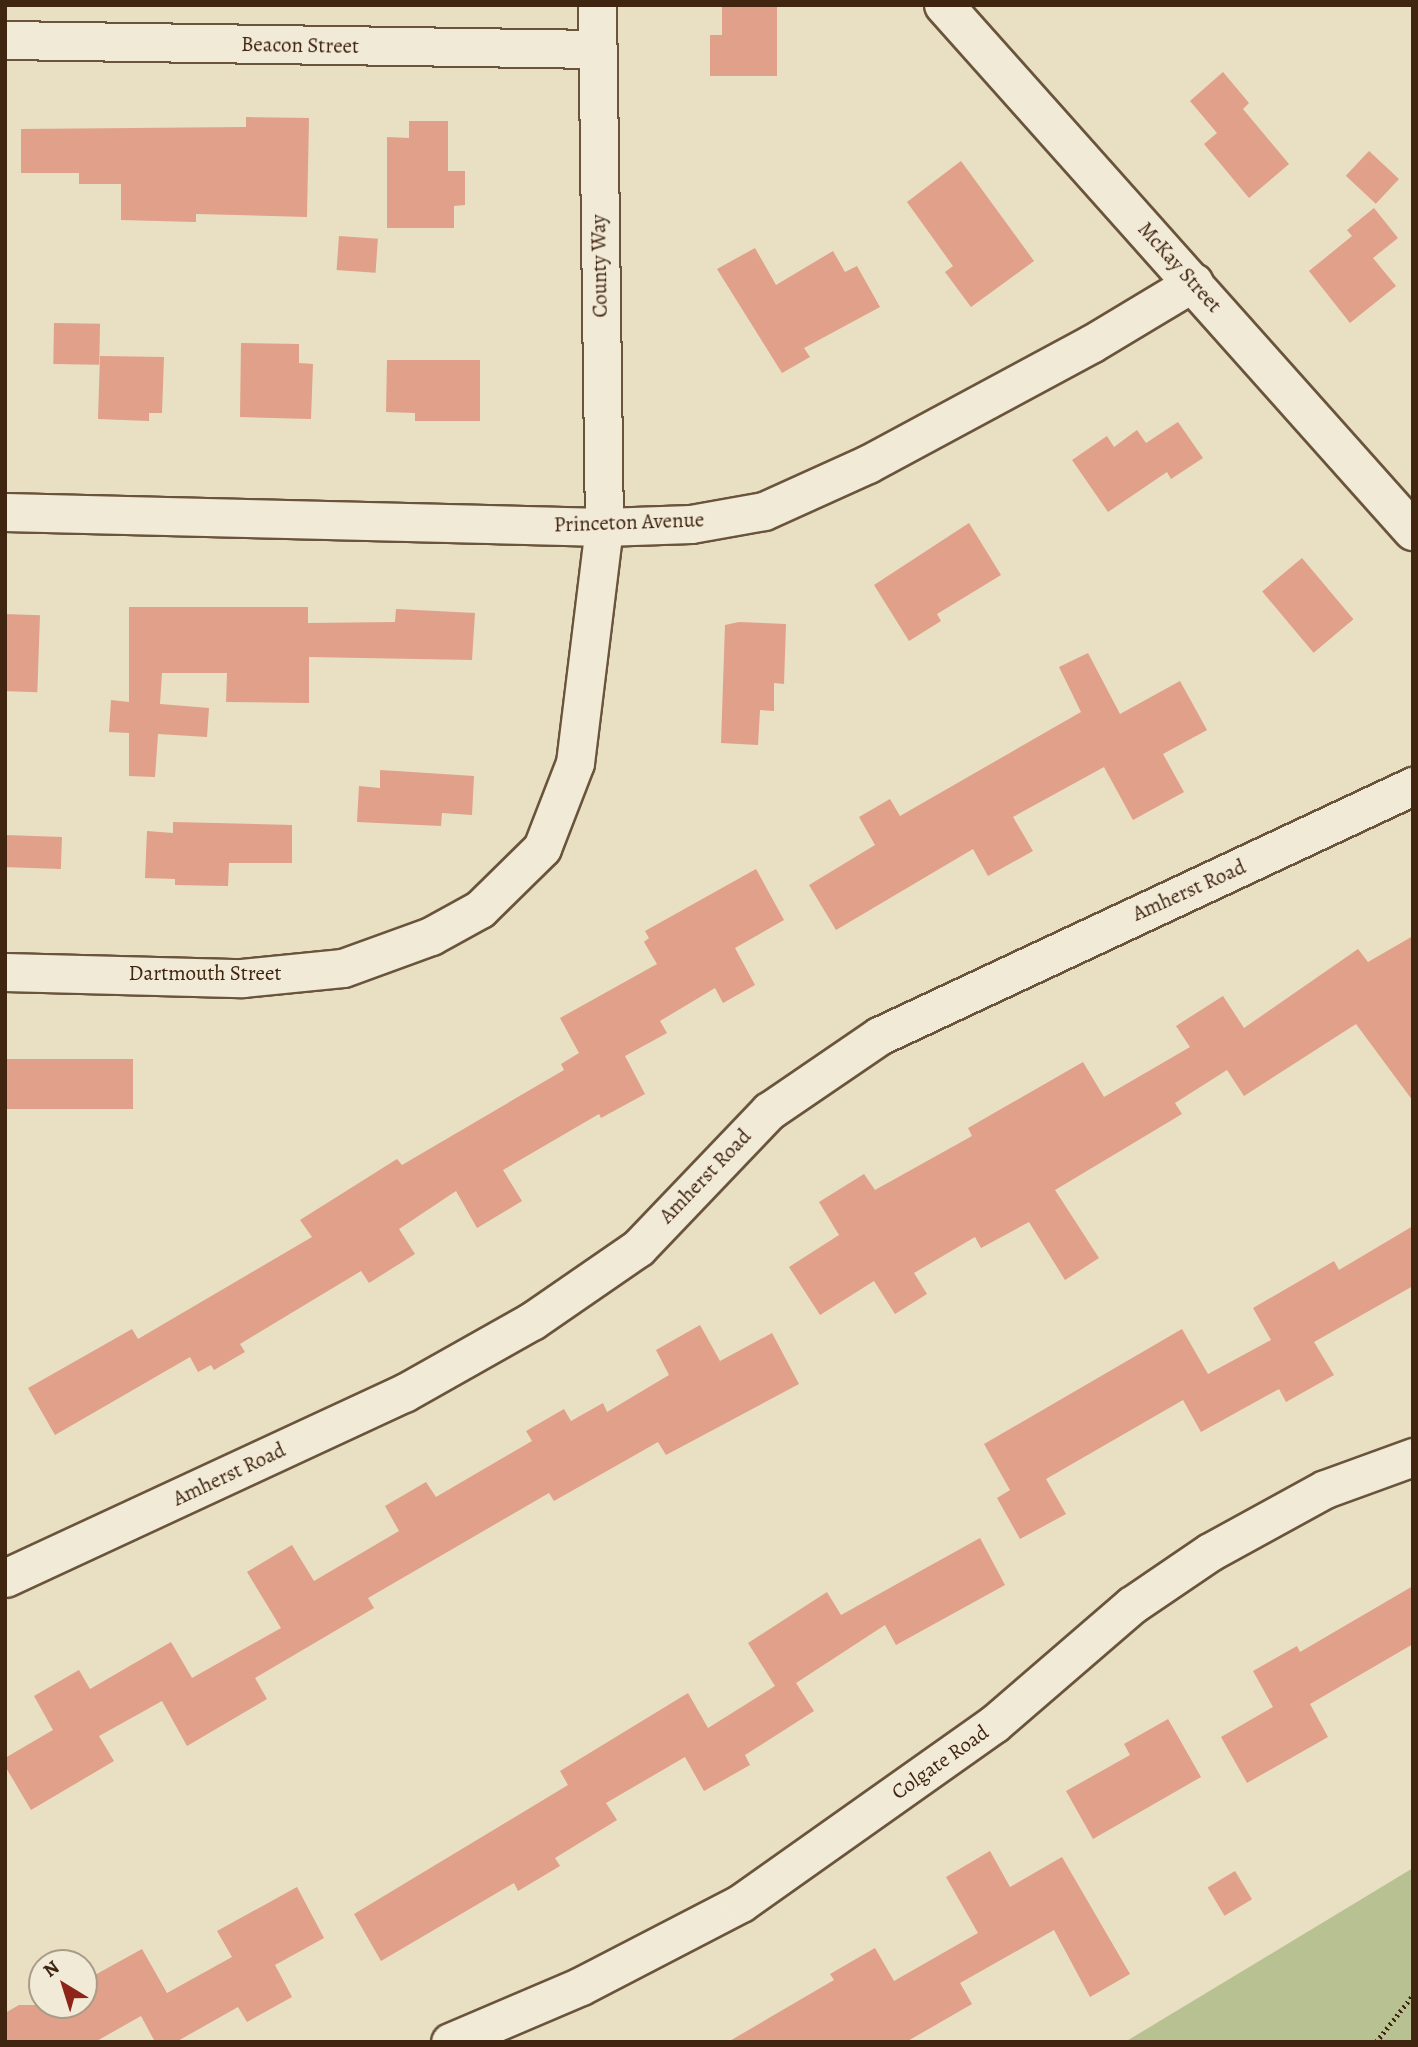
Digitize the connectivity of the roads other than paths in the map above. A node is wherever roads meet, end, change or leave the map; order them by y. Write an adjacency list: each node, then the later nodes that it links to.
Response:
1 (597, 5): 4 (street, County Way)
2 (944, 5): 5 (main road, McKay Street)
3 (5, 40): 4 (street, Beacon Street)
4 (595, 49): 7 (street, County Way)
5 (1194, 282): 7 (street, Princeton Avenue); 8 (main road, McKay Street)
6 (5, 512): 7 (street, Princeton Avenue)
7 (604, 527): 10 (street, Dartmouth Street)
8 (1413, 531)
9 (1413, 786): 12 (street, Amherst Road)
10 (5, 972)
11 (1413, 1457): 13 (street, Colgate Road)
12 (5, 1578)
13 (450, 2042)

